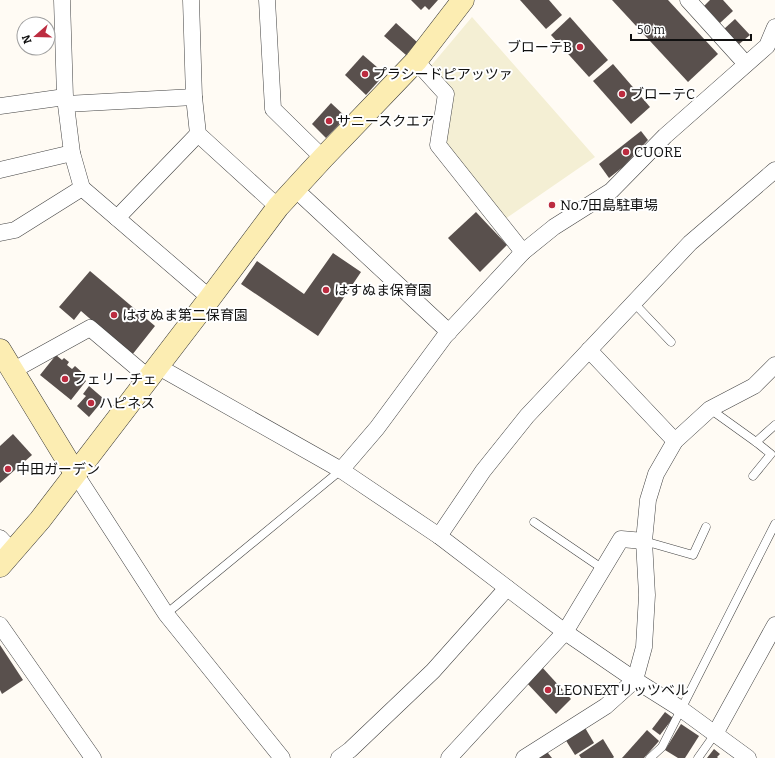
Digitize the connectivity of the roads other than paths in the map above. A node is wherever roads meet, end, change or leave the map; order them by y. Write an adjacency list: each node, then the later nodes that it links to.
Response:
1 (62, 0): 10 (street)
2 (191, 0): 9 (street)
3 (267, 0): 14 (street)
4 (463, 0): 7 (street)
5 (688, 0): 8 (street)
6 (775, 27): 8 (street)
7 (416, 61): 14 (street); 22 (street)
8 (746, 64): 22 (street)
9 (194, 97): 10 (street); 12 (street)
10 (66, 101): 11 (street); 13 (street)
11 (0, 106)
12 (198, 134): 19 (street); 20 (street)
13 (72, 153): 15 (street); 17 (street)
14 (323, 158): 18 (street)
15 (0, 170)
16 (775, 170): 24 (street)
17 (82, 188): 20 (street); 21 (street)
18 (295, 189): 19 (street); 25 (street)
19 (278, 207): 23 (street)
20 (117, 218): 23 (street)
21 (0, 233)
22 (523, 252): 25 (street)
23 (210, 298): 31 (street)
24 (634, 303): 26 (lane); 28 (street)
25 (449, 332): 36 (street)
26 (671, 342)
27 (0, 350): 30 (street)
28 (589, 350): 34 (street); 42 (street)
29 (775, 365): 32 (street)
30 (12, 371): 31 (street); 37 (street)
31 (153, 372): 36 (street); 37 (street)
32 (710, 409): 34 (street); 35 (lane)
33 (775, 425): 35 (lane)
34 (675, 441): 43 (street)
35 (756, 442): 38 (lane)
36 (341, 470): 42 (street); 47 (lane)
37 (75, 474): 44 (street); 47 (street)
38 (753, 476)
39 (534, 522): 45 (lane)
40 (775, 524): 52 (lane)
41 (706, 527): 43 (lane)
42 (439, 536): 46 (street)
43 (644, 541): 45 (street); 51 (street)
44 (4, 552)
45 (603, 569): 50 (street)
46 (507, 588): 50 (street); 56 (street)
47 (166, 614): 55 (street)
48 (0, 625): 54 (street)
49 (775, 626): 53 (street)
50 (565, 632): 51 (street); 57 (street)
51 (635, 680): 52 (street); 58 (street)
52 (681, 709): 53 (street); 59 (lane)
53 (715, 734): 60 (lane); 61 (street)
54 (93, 758)
55 (282, 758)
56 (339, 758)
57 (449, 758)
58 (524, 758)
59 (650, 758)
60 (698, 758)
61 (748, 758)

